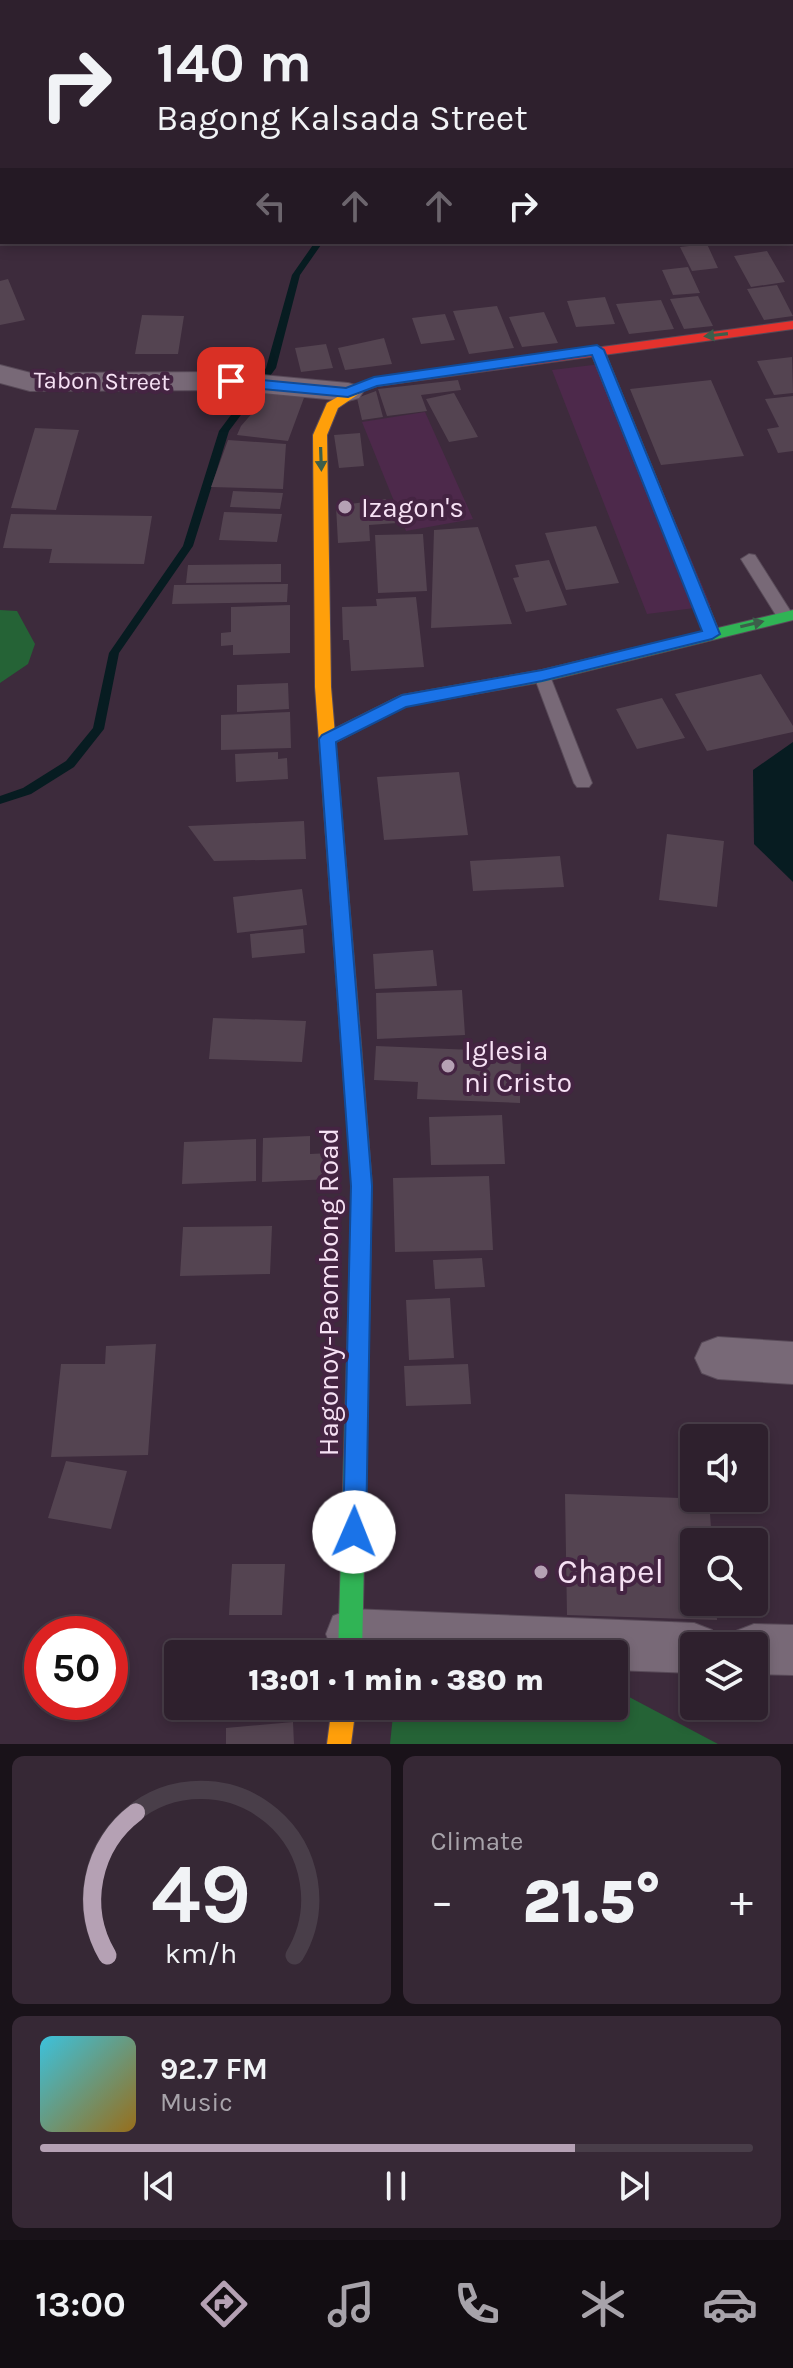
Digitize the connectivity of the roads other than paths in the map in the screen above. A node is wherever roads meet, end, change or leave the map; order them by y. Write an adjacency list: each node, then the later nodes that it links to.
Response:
1 (793, 325): 2 (main road, one-way to 2)
2 (597, 350): 4 (main road); 7 (lane)
3 (0, 374): 4 (street, Tabon Street)
4 (348, 392): 11 (main road, Hagonoy-Paombong Road, one-way to 11)
5 (749, 559): 6 (lane)
6 (789, 616): 7 (main road, one-way to 6)
7 (712, 634): 8 (main road)
8 (542, 676): 10 (main road); 12 (lane)
9 (370, 696): 10 (main road)
10 (402, 701): 11 (main road)
11 (328, 739): 15 (main road, Hagonoy-Paombong Road)
12 (583, 783)
13 (718, 1358): 14 (street)
14 (793, 1363)
15 (350, 1640)
16 (628, 1647): 17 (street)
17 (680, 1648)
18 (768, 1649): 19 (street)
19 (793, 1650)
20 (342, 1720): 21 (main road)
21 (339, 1744)

